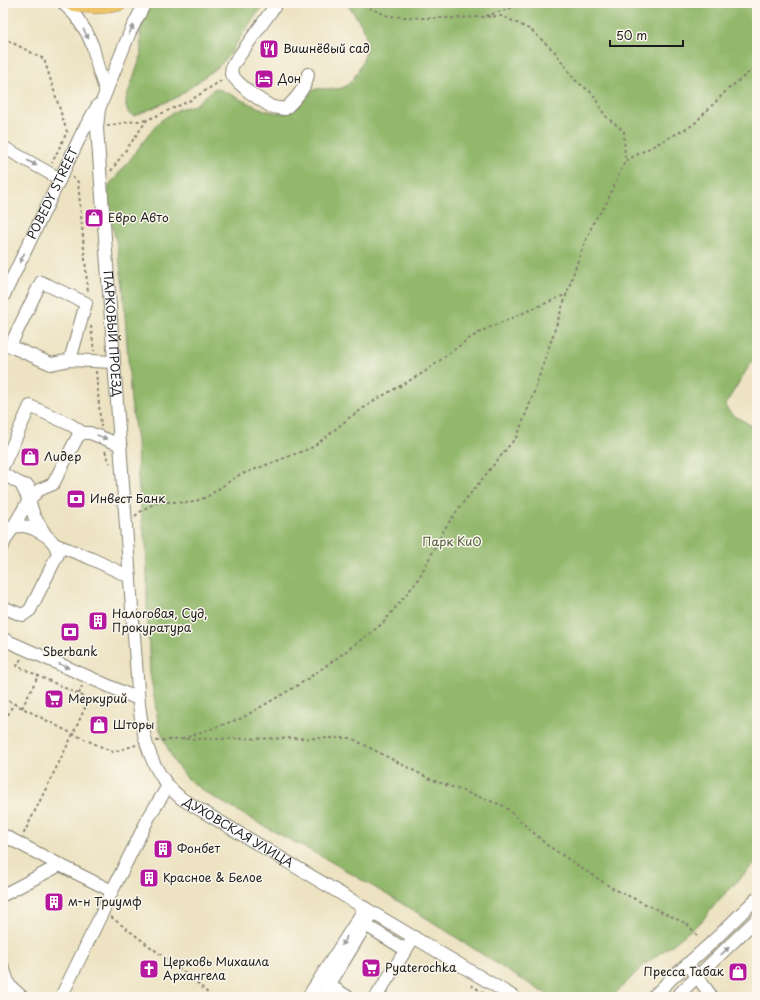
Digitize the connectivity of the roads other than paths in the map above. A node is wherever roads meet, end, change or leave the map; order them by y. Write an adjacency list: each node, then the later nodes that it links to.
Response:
1 (63, 3): 7 (street, one-way to 7)
2 (71, 3): 3 (main road)
3 (120, 3)
4 (145, 3): 7 (street, ПАРКОВЫЙ ПРОЕЗД, one-way to 4)
5 (277, 3): 6 (street)
6 (308, 74)
7 (106, 92): 9 (street, POBEDY STREET); 12 (street, ПАРКОВЫЙ ПРОЕЗД)
8 (3, 147): 9 (street, one-way to 9)
9 (66, 178): 10 (street, POBEDY STREET, one-way to 10)
10 (3, 297)
11 (70, 360): 11 (street); 12 (street)
12 (113, 362): 14 (street, ПАРКОВЫЙ ПРОЕЗД)
13 (83, 433): 14 (street, one-way to 14); 15 (street); 18 (street)
14 (120, 445): 24 (street, ПАРКОВЫЙ ПРОЕЗД)
15 (3, 466)
16 (3, 474): 17 (street)
17 (21, 484): 18 (street); 19 (street)
18 (39, 490): 19 (street)
19 (29, 500): 20 (street); 21 (street)
20 (9, 533): 21 (street); 23 (street)
21 (45, 534): 22 (street)
22 (54, 544): 24 (street); 25 (street)
23 (3, 545)
24 (130, 577): 27 (street, ПАРКОВЫЙ ПРОЕЗД)
25 (3, 607)
26 (3, 639): 27 (street, one-way to 27)
27 (138, 699): 28 (street, ПАРКОВЫЙ ПРОЕЗД)
28 (168, 786): 31 (street); 34 (street, ДУХОВСКАЯ УЛИЦА)
29 (3, 835): 30 (street)
30 (60, 865): 31 (street); 32 (street)
31 (112, 891): 45 (street)
32 (3, 896)
33 (757, 898): 39 (street)
34 (369, 911): 36 (street); 37 (street, ДУХОВСКАЯ УЛИЦА)
35 (757, 919): 41 (street, one-way to 35)
36 (361, 923): 38 (street); 42 (street); 46 (street, one-way to 46)
37 (414, 937): 38 (street); 50 (street, ДУХОВСКАЯ УЛИЦА)
38 (406, 950): 49 (street)
39 (688, 964): 41 (street); 51 (street)
40 (3, 967): 43 (street)
41 (698, 977): 52 (street); 53 (street)
42 (329, 985): 47 (street); 48 (street)
43 (6, 986): 44 (street)
44 (22, 997)
45 (61, 997)
46 (308, 997)
47 (322, 997)
48 (348, 997)
49 (376, 997)
50 (514, 997)
51 (653, 997)
52 (676, 997)
53 (712, 997)

